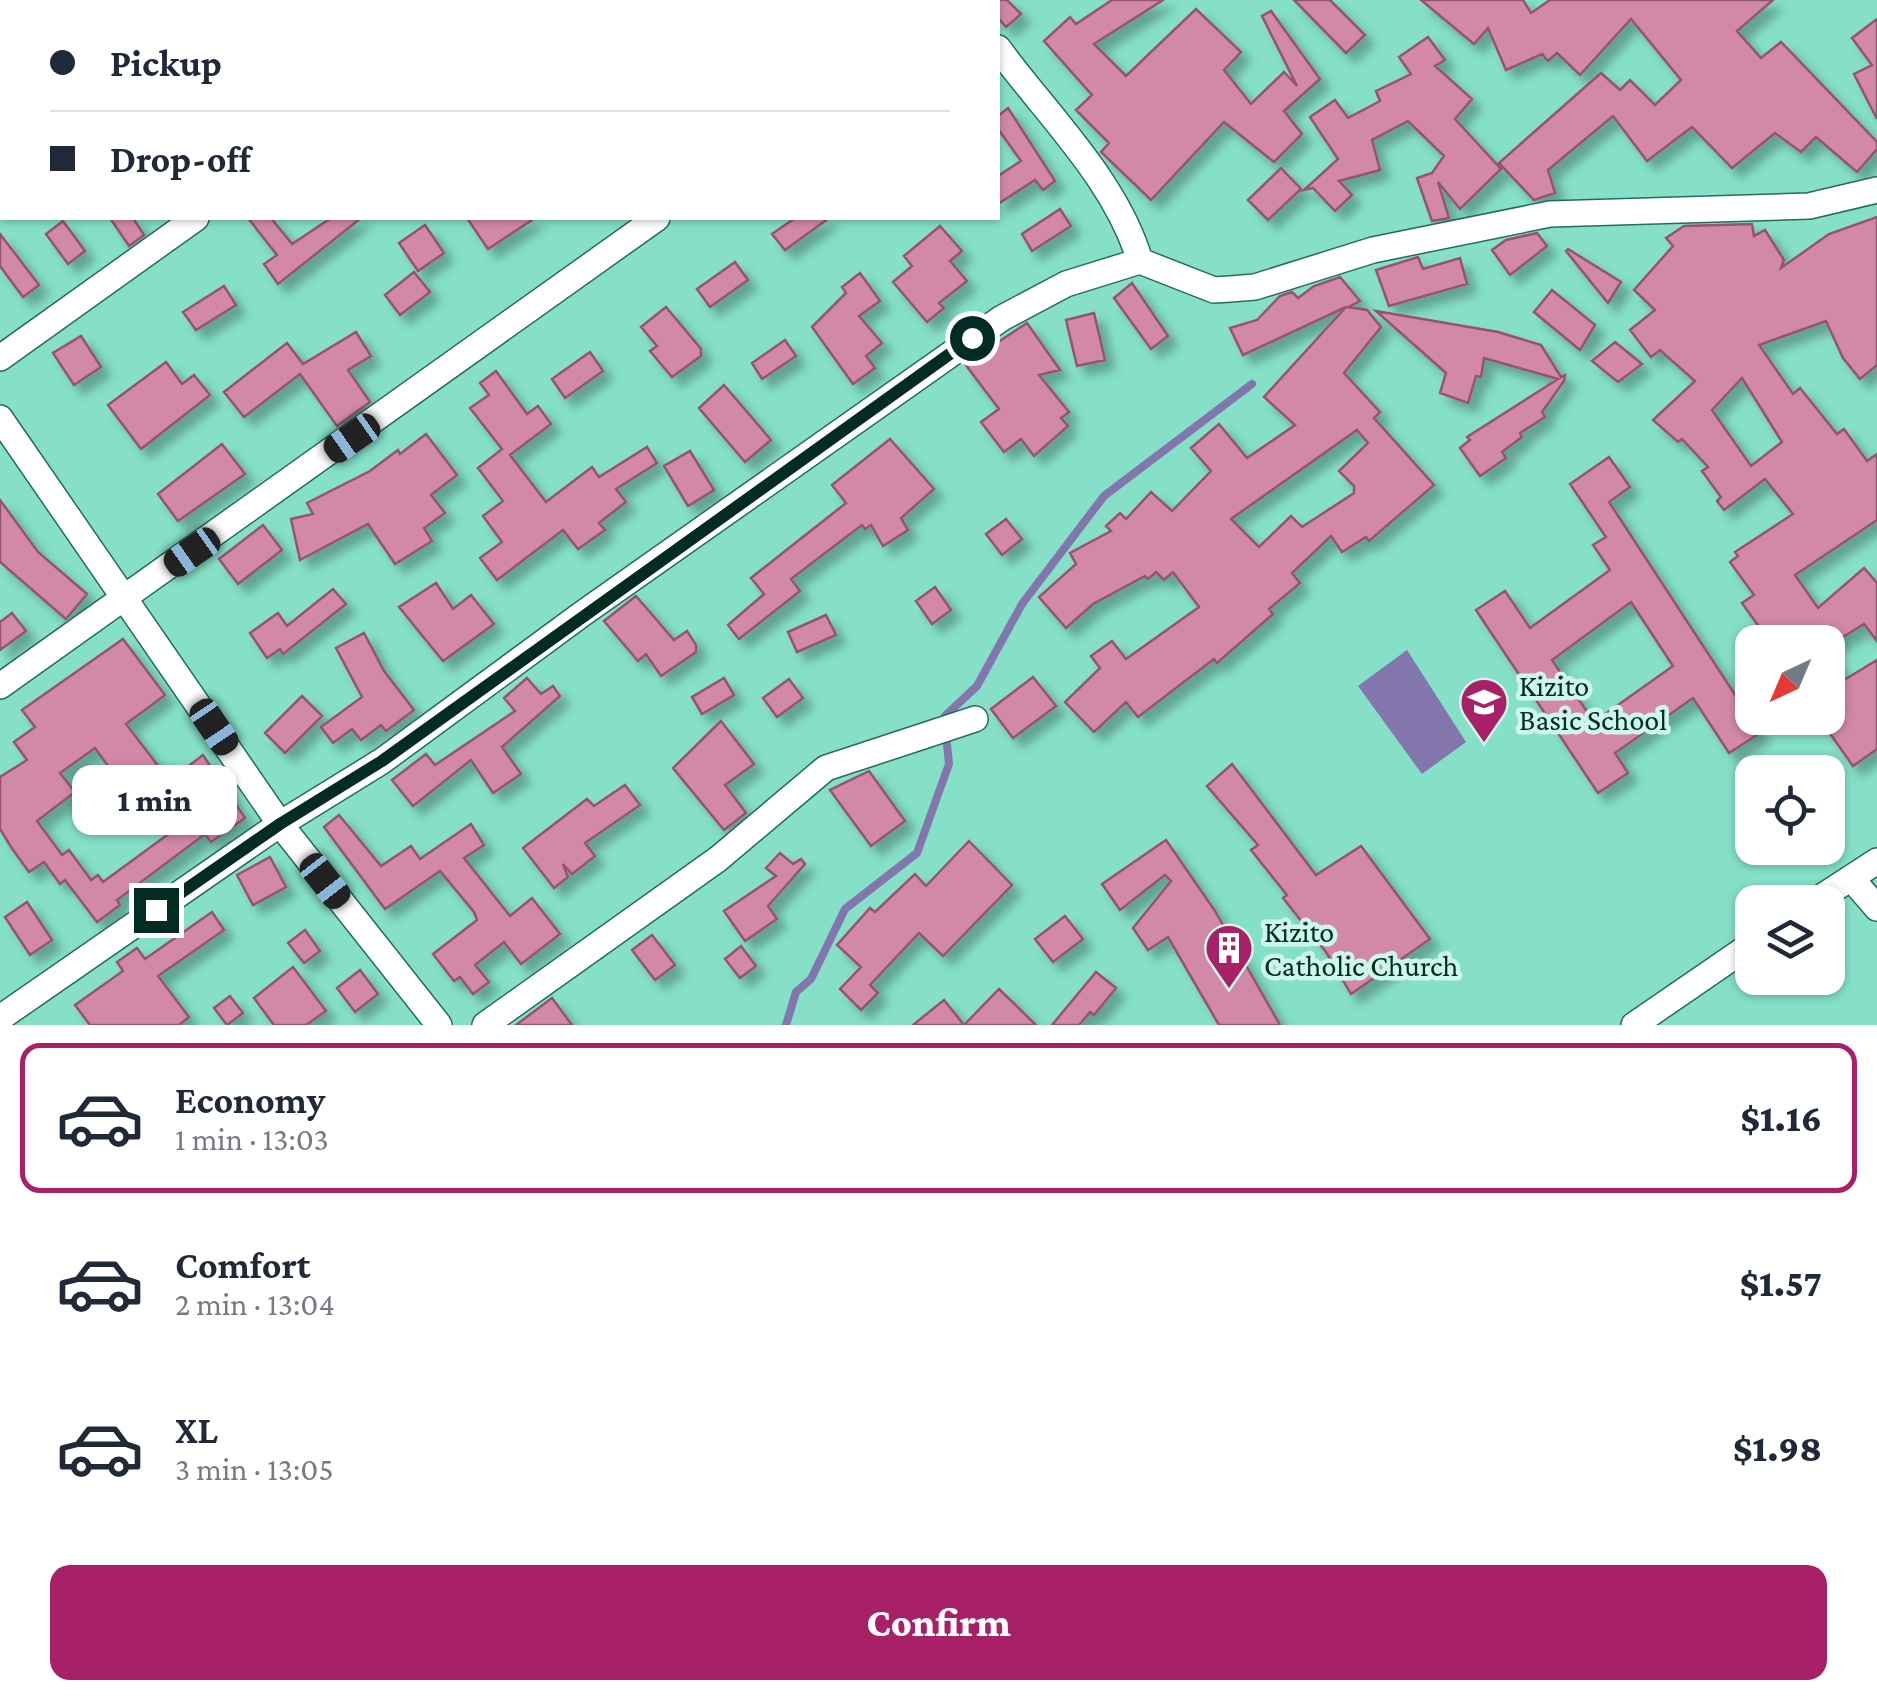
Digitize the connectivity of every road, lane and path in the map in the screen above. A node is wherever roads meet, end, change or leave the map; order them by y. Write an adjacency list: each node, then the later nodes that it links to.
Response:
1 (1000, 51): 5 (street)
2 (1877, 190): 5 (street)
3 (193, 220): 6 (street)
4 (654, 220): 8 (street)
5 (1140, 262): 11 (street)
6 (0, 358)
7 (0, 418): 8 (street)
8 (127, 598): 9 (street); 11 (street)
9 (0, 686)
10 (975, 719): 19 (street)
11 (280, 824): 17 (street); 18 (street)
12 (1877, 861): 13 (street)
13 (1850, 878): 14 (street); 15 (street)
14 (1840, 885)
15 (1877, 908)
16 (1735, 956): 20 (street)
17 (0, 1018)
18 (438, 1025)
19 (486, 1025)
20 (1634, 1025)

